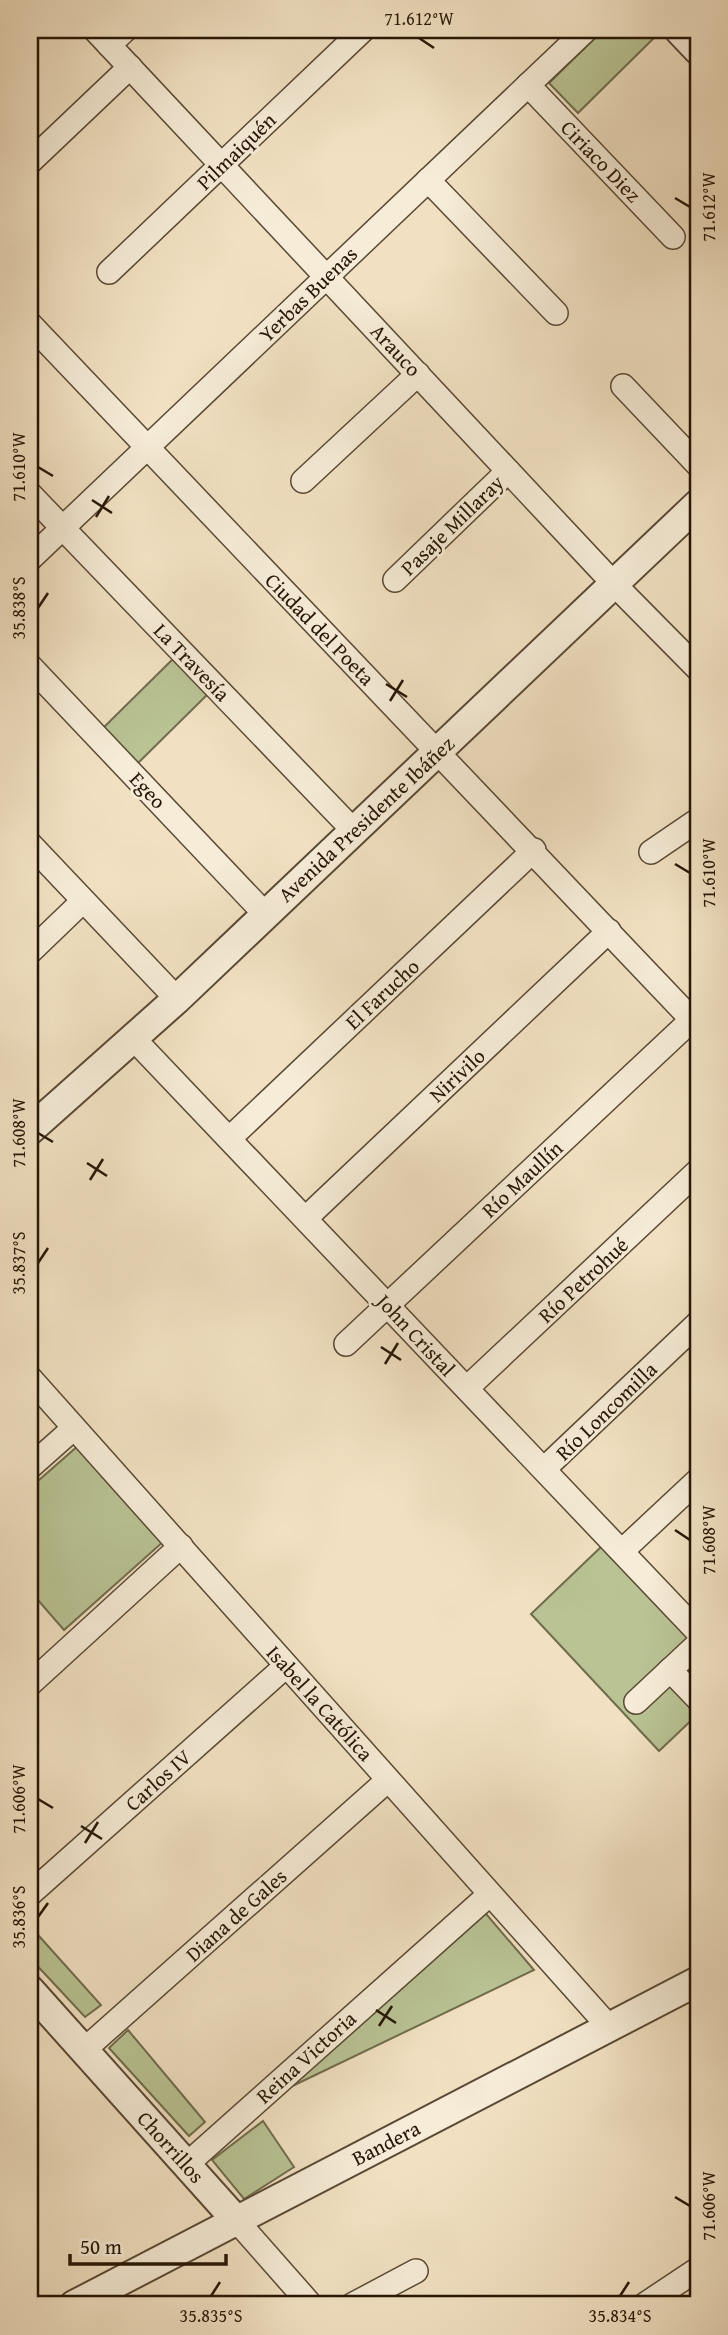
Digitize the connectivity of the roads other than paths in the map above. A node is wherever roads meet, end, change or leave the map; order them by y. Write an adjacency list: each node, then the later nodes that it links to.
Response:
1 (363, 30): 9 (street, Pilmaiquén)
2 (586, 30): 7 (street, Yerbas Buenas)
3 (679, 30): 5 (street)
4 (110, 35): 6 (street, Arauco)
5 (698, 50)
6 (130, 67): 8 (street); 9 (street, Arauco)
7 (528, 85): 10 (street, Yerbas Buenas); 11 (street, Ciriaco Diez)
8 (30, 162)
9 (222, 164): 12 (street, Pilmaiquén); 13 (street, Arauco)
10 (428, 180): 13 (street, Yerbas Buenas); 14 (street)
11 (673, 237)
12 (109, 272)
13 (327, 276): 16 (street, Arauco); 18 (street, Yerbas Buenas)
14 (556, 313)
15 (30, 324): 18 (street, Ciudad del Poeta)
16 (418, 374): 20 (street, Arauco); 21 (street)
17 (623, 386): 19 (street)
18 (146, 448): 24 (street, Yerbas Buenas); 30 (street, Ciudad del Poeta)
19 (698, 465)
20 (508, 471): 26 (street, Pasaje Millaray); 27 (street, Arauco)
21 (303, 481)
22 (30, 494): 24 (street, La Travesía)
23 (698, 505): 27 (street, Avenida Presidente Ibáñez)
24 (62, 528): 25 (street, Yerbas Buenas); 32 (street, La Travesía)
25 (30, 559)
26 (395, 580)
27 (614, 584): 29 (street, Arauco); 30 (street, Avenida Presidente Ibáñez)
28 (30, 666): 37 (street, Egeo)
29 (698, 669)
30 (438, 752): 32 (street, Avenida Presidente Ibáñez); 34 (street, Ciudad del Poeta)
31 (698, 820): 35 (street)
32 (354, 831): 37 (street, Avenida Presidente Ibáñez)
33 (30, 844): 36 (street)
34 (534, 850): 38 (street, Ciudad del Poeta); 44 (street, El Farucho)
35 (651, 852)
36 (83, 901): 39 (street); 40 (street)
37 (266, 915): 40 (street, Avenida Presidente Ibáñez)
38 (609, 931): 41 (street, Ciudad del Poeta); 46 (street, Nirivilo)
39 (30, 952)
40 (177, 999): 42 (street, Avenida Presidente Ibáñez)
41 (696, 1020): 47 (street, Río Maullín)
42 (133, 1038): 43 (street, Avenida Presidente Ibáñez); 44 (street, John Cristal)
43 (30, 1130)
44 (230, 1138): 46 (street, John Cristal)
45 (698, 1171): 51 (street, Río Petrohué)
46 (306, 1218): 47 (street, John Cristal)
47 (388, 1305): 49 (street, Río Maullín); 51 (street, John Cristal)
48 (698, 1323): 54 (street, Río Loncomilla)
49 (346, 1344)
50 (30, 1378): 52 (street, Isabel la Católica)
51 (467, 1388): 54 (street, John Cristal)
52 (74, 1428): 53 (street); 56 (street, Isabel la Católica)
53 (30, 1467)
54 (544, 1469): 57 (street, John Cristal)
55 (698, 1479): 57 (street)
56 (181, 1546): 60 (street, Isabel la Católica); 62 (street)
57 (622, 1551): 58 (street, John Cristal)
58 (698, 1632)
59 (698, 1644): 61 (street)
60 (286, 1666): 65 (street, Isabel la Católica); 66 (street, Carlos IV)
61 (670, 1670): 63 (street); 64 (street)
62 (30, 1684)
63 (698, 1699)
64 (636, 1702)
65 (388, 1780): 67 (street, Isabel la Católica); 71 (street, Diana de Gales)
66 (30, 1894)
67 (490, 1894): 70 (street, Isabel la Católica); 72 (street, Reina Victoria)
68 (698, 1981): 70 (street, Bandera)
69 (30, 1990): 71 (street, Chorrillos)
70 (610, 2028): 73 (street, Bandera)
71 (84, 2050): 72 (street, Chorrillos)
72 (186, 2165): 73 (street, Chorrillos)
73 (236, 2220): 76 (street, Bandera); 77 (street, Chorrillos)
74 (698, 2269): 79 (street)
75 (416, 2271): 78 (street)
76 (74, 2305)
77 (311, 2305)
78 (352, 2305)
79 (644, 2305)

